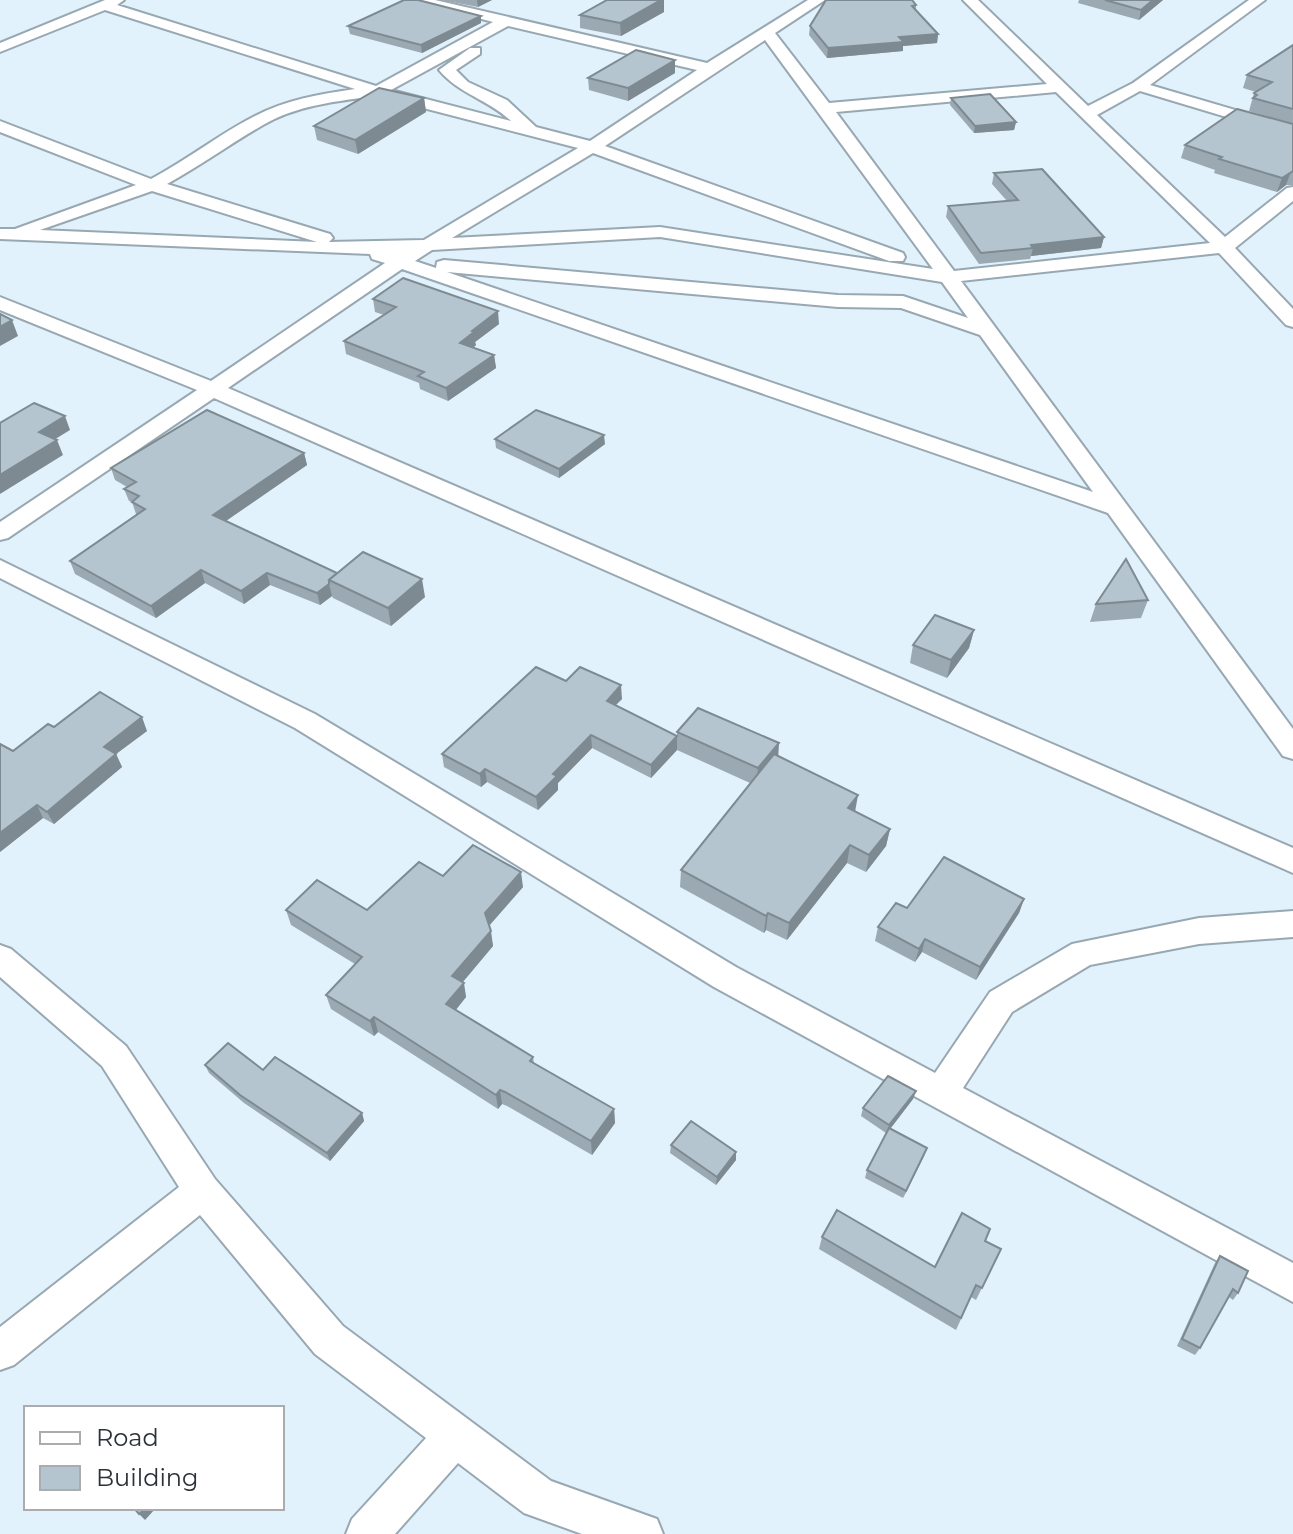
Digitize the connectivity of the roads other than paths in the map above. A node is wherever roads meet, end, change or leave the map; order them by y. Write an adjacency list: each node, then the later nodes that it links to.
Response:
1 (417, 0): 7 (street)
2 (785, 0): 6 (street)
3 (970, 0): 13 (street)
4 (1258, 0): 12 (street)
5 (111, 3): 10 (street); 14 (street)
6 (814, 3): 9 (street)
7 (506, 21): 8 (street); 11 (street)
8 (484, 32): 14 (street); 18 (street)
9 (767, 33): 11 (street); 15 (street)
10 (0, 48)
11 (709, 68): 20 (street)
12 (1138, 86): 16 (street); 19 (street)
13 (1061, 87): 15 (street); 16 (street)
14 (377, 91): 18 (street); 21 (street)
15 (825, 108): 28 (street)
16 (1088, 113): 24 (street)
17 (0, 126): 21 (street)
18 (531, 131): 20 (street)
19 (1293, 132)
20 (592, 147): 25 (street); 28 (street)
21 (152, 185): 23 (street); 26 (street)
22 (1293, 192): 24 (street)
23 (3, 236): 26 (street)
24 (1224, 247): 28 (street); 30 (street)
25 (424, 248): 26 (street); 27 (street); 28 (street)
26 (361, 249): 27 (street)
27 (400, 262): 31 (street); 32 (street); 33 (street)
28 (949, 277): 31 (street)
29 (0, 303): 32 (street)
30 (1293, 321)
31 (988, 331): 33 (street)
32 (210, 388): 34 (street); 37 (street)
33 (1117, 508): 36 (street)
34 (0, 533)
35 (0, 568): 40 (street)
36 (1293, 749)
37 (1293, 861)
38 (1293, 924): 40 (street)
39 (0, 958): 41 (street)
40 (941, 1093): 42 (street)
41 (202, 1191): 43 (street); 44 (street)
42 (1293, 1283)
43 (0, 1351)
44 (455, 1436): 45 (street); 46 (street)
45 (367, 1534)
46 (642, 1534)

